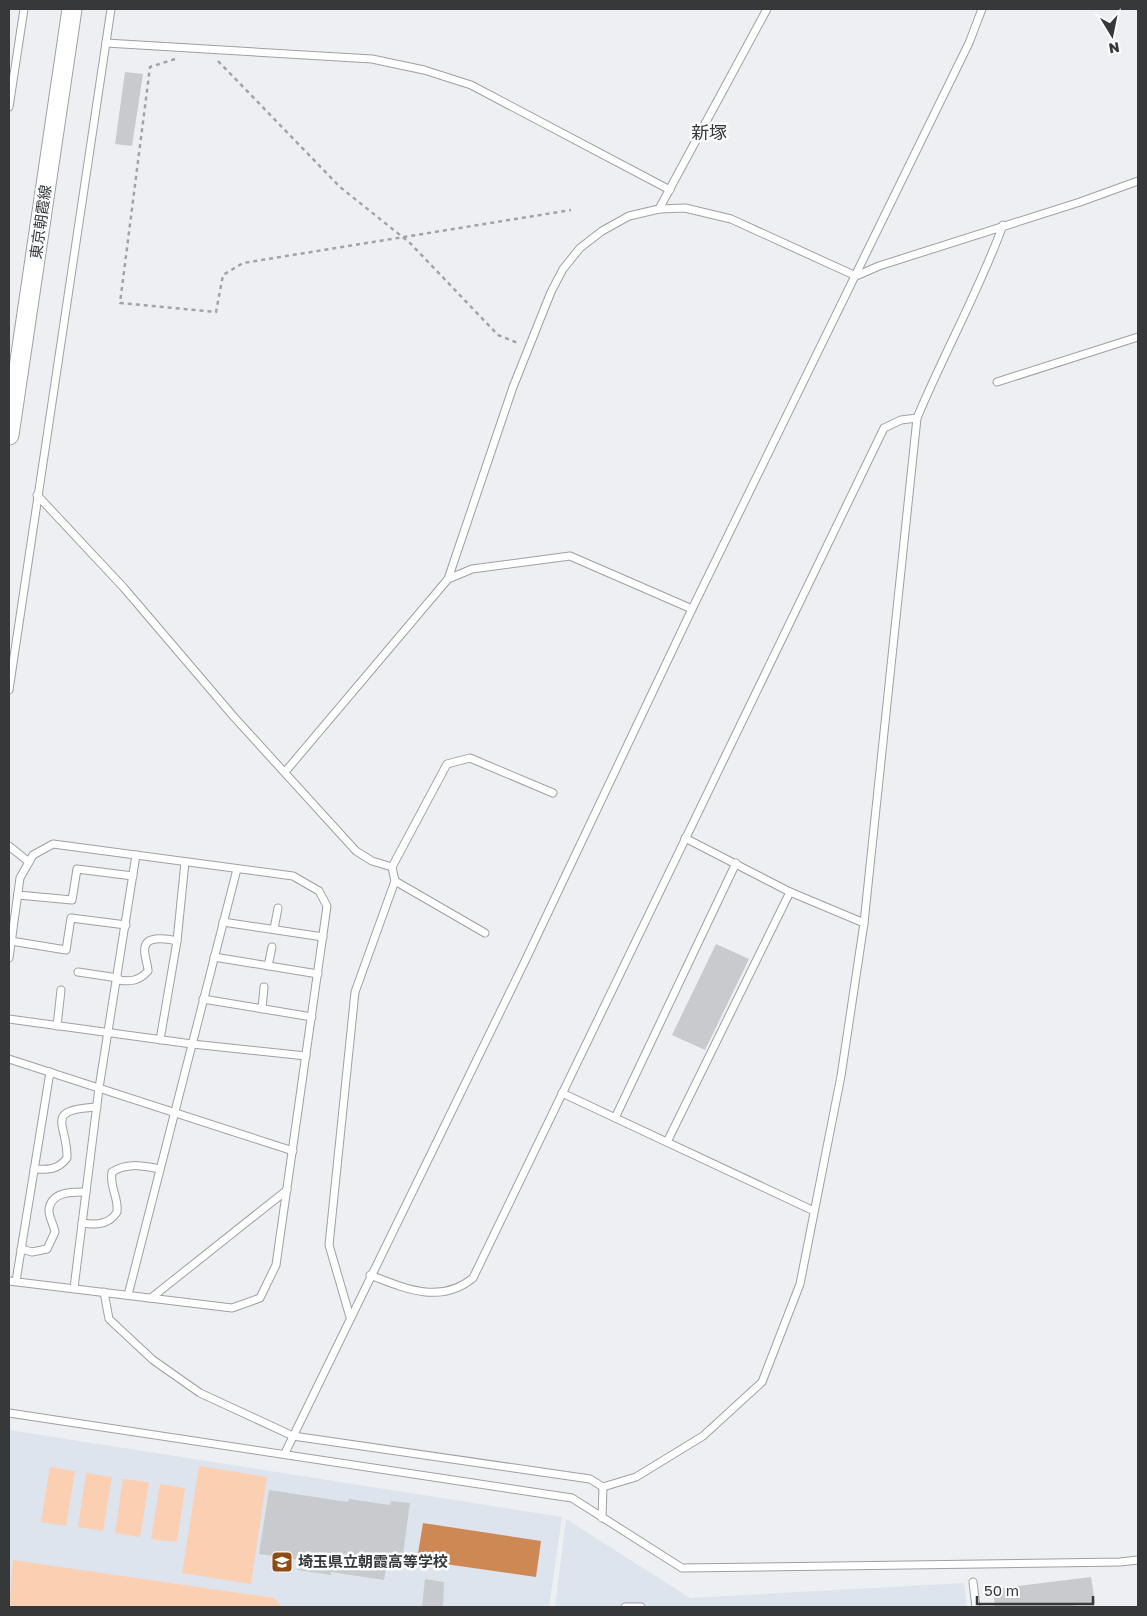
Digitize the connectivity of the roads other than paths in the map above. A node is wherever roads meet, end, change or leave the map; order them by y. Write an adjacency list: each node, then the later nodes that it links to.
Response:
1 (24, 9): 7 (lane)
2 (72, 9): 16 (main road, 東京朝霞線)
3 (111, 9): 6 (lane)
4 (767, 9): 9 (lane)
5 (982, 9): 12 (lane)
6 (106, 43): 9 (lane); 17 (lane)
7 (9, 107)
8 (1138, 181): 11 (lane)
9 (670, 190): 10 (lane)
10 (659, 209): 12 (lane); 18 (lane)
11 (1003, 225): 12 (lane); 15 (lane)
12 (856, 276): 19 (lane)
13 (1138, 337): 14 (lane)
14 (996, 382)
15 (917, 418): 23 (lane); 37 (lane)
16 (9, 435)
17 (37, 495): 20 (lane); 21 (lane)
18 (448, 578): 19 (lane); 21 (lane)
19 (692, 609): 78 (lane)
20 (9, 690)
21 (285, 772): 29 (lane)
22 (553, 793): 29 (lane)
23 (686, 838): 28 (lane); 65 (lane)
24 (9, 846): 26 (lane)
25 (136, 855): 26 (lane); 27 (lane); 31 (lane)
26 (29, 862): 34 (lane)
27 (185, 862): 30 (lane); 42 (lane)
28 (736, 863): 33 (lane); 68 (lane)
29 (392, 867): 32 (lane)
30 (237, 869): 36 (lane); 41 (lane)
31 (133, 876): 34 (lane); 38 (lane)
32 (395, 881): 40 (lane); 84 (lane)
33 (790, 892): 37 (lane); 69 (lane)
34 (18, 895): 43 (lane)
35 (278, 908): 39 (lane)
36 (223, 922): 39 (lane); 45 (lane)
37 (864, 923): 75 (lane)
38 (126, 925): 43 (lane); 50 (lane)
39 (274, 930): 41 (lane)
40 (486, 933)
41 (323, 937): 49 (lane)
42 (177, 940): 50 (lane); 59 (lane)
43 (11, 941): 46 (lane)
44 (272, 947): 47 (lane)
45 (214, 957): 47 (lane); 53 (lane)
46 (9, 958)
47 (268, 966): 49 (lane)
48 (78, 972): 50 (lane)
49 (318, 974): 55 (lane)
50 (118, 979): 58 (lane)
51 (264, 987): 54 (lane)
52 (61, 990): 57 (lane)
53 (203, 999): 54 (lane); 60 (lane)
54 (262, 1009): 55 (lane)
55 (312, 1017): 61 (lane)
56 (9, 1019): 57 (lane)
57 (57, 1026): 58 (lane)
58 (110, 1033): 59 (lane); 64 (lane)
59 (160, 1040): 60 (lane)
60 (192, 1044): 61 (lane); 67 (lane)
61 (306, 1056): 70 (lane)
62 (9, 1059): 63 (lane)
63 (50, 1072): 64 (lane); 71 (lane)
64 (99, 1088): 66 (lane); 67 (lane)
65 (562, 1093): 68 (lane); 78 (lane)
66 (97, 1107): 71 (lane); 74 (lane)
67 (175, 1112): 70 (lane); 72 (lane)
68 (615, 1118): 69 (lane)
69 (667, 1142): 75 (lane)
70 (292, 1151): 73 (lane)
71 (34, 1169): 77 (lane)
72 (160, 1169): 76 (lane); 82 (lane)
73 (287, 1190): 83 (lane); 83 (lane)
74 (86, 1192): 76 (lane); 77 (lane)
75 (814, 1211): 88 (lane)
76 (82, 1223): 80 (lane)
77 (21, 1249): 79 (lane)
78 (370, 1275): 84 (lane)
79 (12, 1281): 80 (lane)
80 (74, 1288): 81 (lane)
81 (104, 1292): 82 (lane); 86 (lane)
82 (128, 1295): 83 (lane)
83 (151, 1298)
84 (350, 1317): 86 (lane)
85 (9, 1413): 87 (lane)
86 (293, 1436): 87 (lane); 88 (lane)
87 (285, 1453): 89 (lane)
88 (603, 1487): 89 (lane)
89 (602, 1518): 90 (lane)
90 (1138, 1560)
91 (973, 1582): 94 (lane)
92 (625, 1607): 93 (lane)
93 (641, 1607)
94 (976, 1607)

